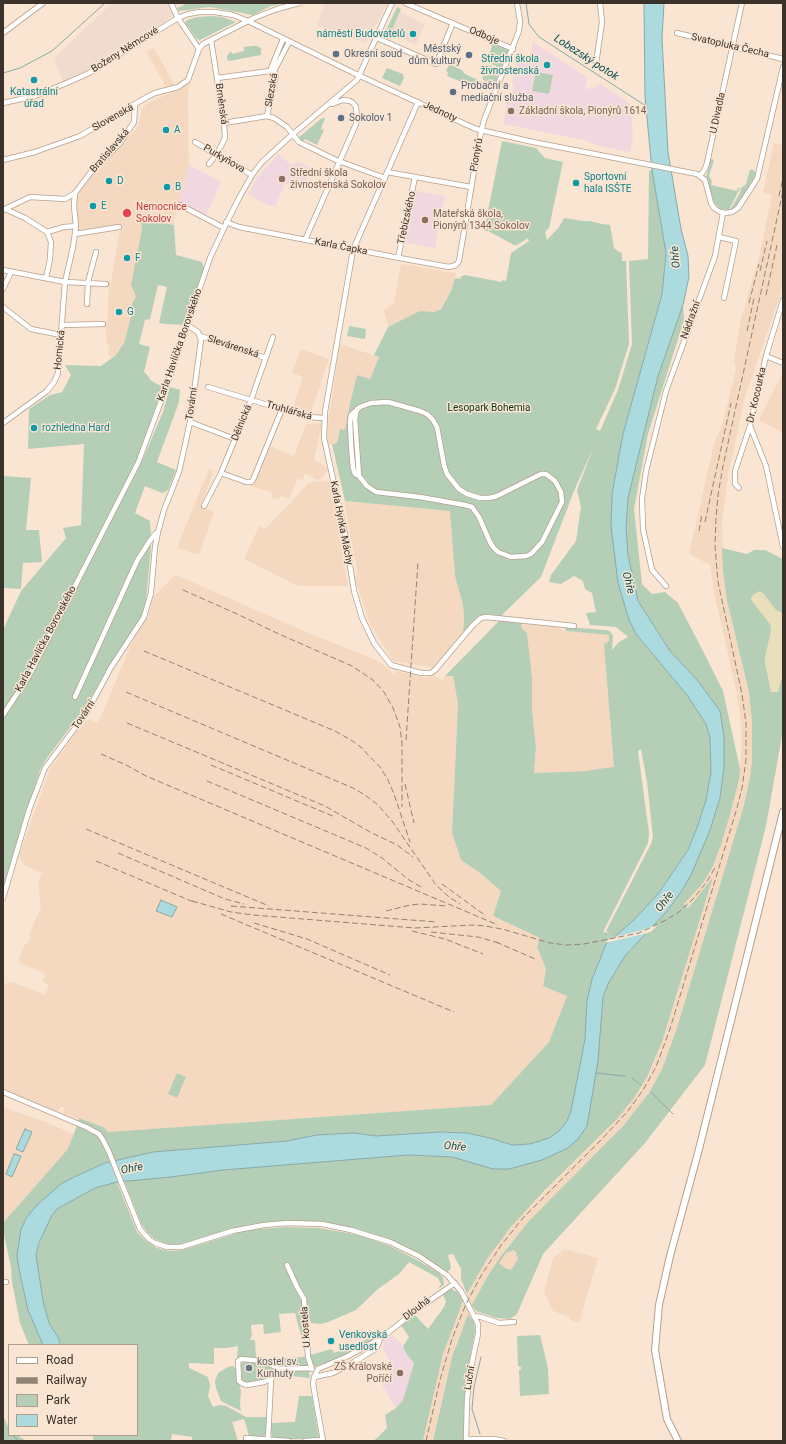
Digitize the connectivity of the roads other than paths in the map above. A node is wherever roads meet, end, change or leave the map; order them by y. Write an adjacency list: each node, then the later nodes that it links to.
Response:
1 (43, 3): 12 (street)
2 (171, 3): 9 (street)
3 (299, 3): 10 (street)
4 (392, 3): 14 (street, Karla Havlíčka Borovského)
5 (405, 3): 11 (street, Odboje)
6 (517, 3): 20 (street, Pionýrů)
7 (600, 3): 22 (street)
8 (742, 3): 18 (street, U Divadla)
9 (178, 18): 10 (street, Boženy Němcové); 19 (street); 28 (street, Boženy Němcové)
10 (248, 21): 15 (street, Jednoty); 16 (street)
11 (454, 23): 14 (street); 20 (street, Odboje)
12 (3, 33)
13 (677, 34): 18 (street, Svatopluka Čecha)
14 (377, 38): 25 (street, Karla Havlíčka Borovského)
15 (283, 39): 17 (street, Jednoty); 24 (street, Slezská)
16 (211, 40): 19 (street); 26 (street, Brněnská)
17 (288, 42): 24 (street, Slezská); 25 (street, Jednoty)
18 (732, 47): 21 (street, Svatopluka Čecha); 42 (street, U Divadla)
19 (199, 49): 29 (street, Slovenská)
20 (514, 49): 33 (street, Pionýrů)
21 (783, 59)
22 (596, 64)
23 (783, 67): 49 (street)
24 (272, 71): 26 (street); 31 (street, Slezská)
25 (360, 76): 27 (street, Jednoty); 30 (street, Karla Havlíčka Borovského)
26 (217, 78): 32 (street, Brněnská)
27 (418, 102): 33 (street, Jednoty); 40 (street, Karla Hynka Máchy)
28 (3, 103)
29 (135, 105): 37 (street, Slovenská); 46 (street, Bratislavská)
30 (328, 105): 34 (street, Karla Havlíčka Borovského); 38 (street)
31 (267, 116): 32 (street); 34 (street)
32 (224, 123): 36 (street, Brněnská)
33 (482, 130): 42 (street, Jednoty); 45 (street, Pionýrů)
34 (293, 134): 38 (street); 41 (street, Karla Havlíčka Borovského)
35 (195, 142): 36 (street, Purkyňova)
36 (216, 154): 39 (street, Brněnská); 41 (street, Purkyňova)
37 (3, 160)
38 (339, 161): 44 (street); 57 (street)
39 (209, 164)
40 (387, 172): 43 (street); 44 (street, Karla Hynka Máchy)
41 (252, 176): 50 (street, Karla Havlíčka Borovského)
42 (700, 176): 49 (street)
43 (415, 177): 45 (street); 60 (street, Třebízského)
44 (385, 178): 58 (street, Karla Hynka Máchy)
45 (471, 187): 61 (street, Pionýrů)
46 (75, 193): 48 (street); 51 (street, Hornická)
47 (180, 205): 53 (street)
48 (4, 209): 54 (street)
49 (723, 213): 56 (street, Nádražní)
50 (226, 222): 53 (street, Karla Havlíčka Borovského); 57 (street, Karla Čapka)
51 (76, 226): 54 (street); 55 (street, Hornická)
52 (119, 227): 55 (street)
53 (224, 228): 75 (street, Karla Havlíčka Borovského)
54 (47, 232): 64 (street)
55 (75, 234): 65 (street, Hornická)
56 (719, 237): 69 (street); 96 (street, Nádražní)
57 (305, 240): 58 (street, Karla Čapka)
58 (353, 250): 60 (street, Karla Čapka); 86 (street, Karla Hynka Máchy)
59 (96, 252): 66 (street)
60 (398, 258): 61 (street, Karla Čapka)
61 (456, 266)
62 (3, 270): 63 (street)
63 (11, 272): 64 (street); 68 (street)
64 (46, 278): 65 (street)
65 (65, 282): 66 (street); 73 (street, Hornická)
66 (88, 282): 67 (street); 71 (street)
67 (106, 284)
68 (3, 289)
69 (724, 298)
70 (783, 300): 79 (street, Dr. Kocourka)
71 (87, 304)
72 (3, 307): 76 (street)
73 (62, 324): 74 (street, Hornická); 76 (street, Hornická)
74 (103, 324)
75 (187, 325): 77 (street); 99 (street, Karla Havlíčka Borovského)
76 (61, 335): 88 (street, Hornická)
77 (200, 336): 80 (street, Slevárenská); 87 (street, Tovární)
78 (273, 337): 80 (street, Dělnická)
79 (766, 356): 81 (street); 89 (street, Dr. Kocourka)
80 (266, 358): 83 (street, Dělnická)
81 (783, 364)
82 (208, 387): 83 (street, Truhlářská)
83 (251, 400): 84 (street, Truhlářská); 90 (street, Dělnická)
84 (282, 409): 86 (street, Truhlářská); 91 (street)
85 (357, 409): 85 (street)
86 (324, 418): 97 (street, Karla Hynka Máchy)
87 (190, 422): 90 (street); 94 (street, Tovární)
88 (3, 423)
89 (750, 426): 92 (street, Dr. Kocourka); 95 (street)
90 (235, 439): 91 (street, Dělnická)
91 (221, 473): 93 (street, Dělnická)
92 (739, 488)
93 (204, 506)
94 (158, 532): 98 (street, Tovární); 101 (street, Tovární)
95 (783, 548)
96 (666, 586)
97 (574, 626)
98 (75, 697)
99 (3, 715)
100 (783, 812): 119 (main road)
101 (3, 898)
102 (3, 1092): 104 (street)
103 (287, 1265): 108 (street, U kostela)
104 (455, 1282): 105 (street, Luční); 107 (street, Dlouhá)
105 (475, 1316): 106 (street); 114 (street, Luční)
106 (514, 1322)
107 (380, 1339): 110 (street, Dlouhá); 110 (street, Dlouhá)
108 (311, 1368): 109 (street); 110 (street)
109 (279, 1369): 111 (street); 111 (street)
110 (315, 1375): 117 (street)
111 (271, 1379): 113 (street)
112 (246, 1438): 113 (street)
113 (268, 1440): 115 (street)
114 (466, 1440): 118 (street)
115 (289, 1441)
116 (305, 1441): 117 (street)
117 (323, 1441)
118 (504, 1441)
119 (678, 1441)

